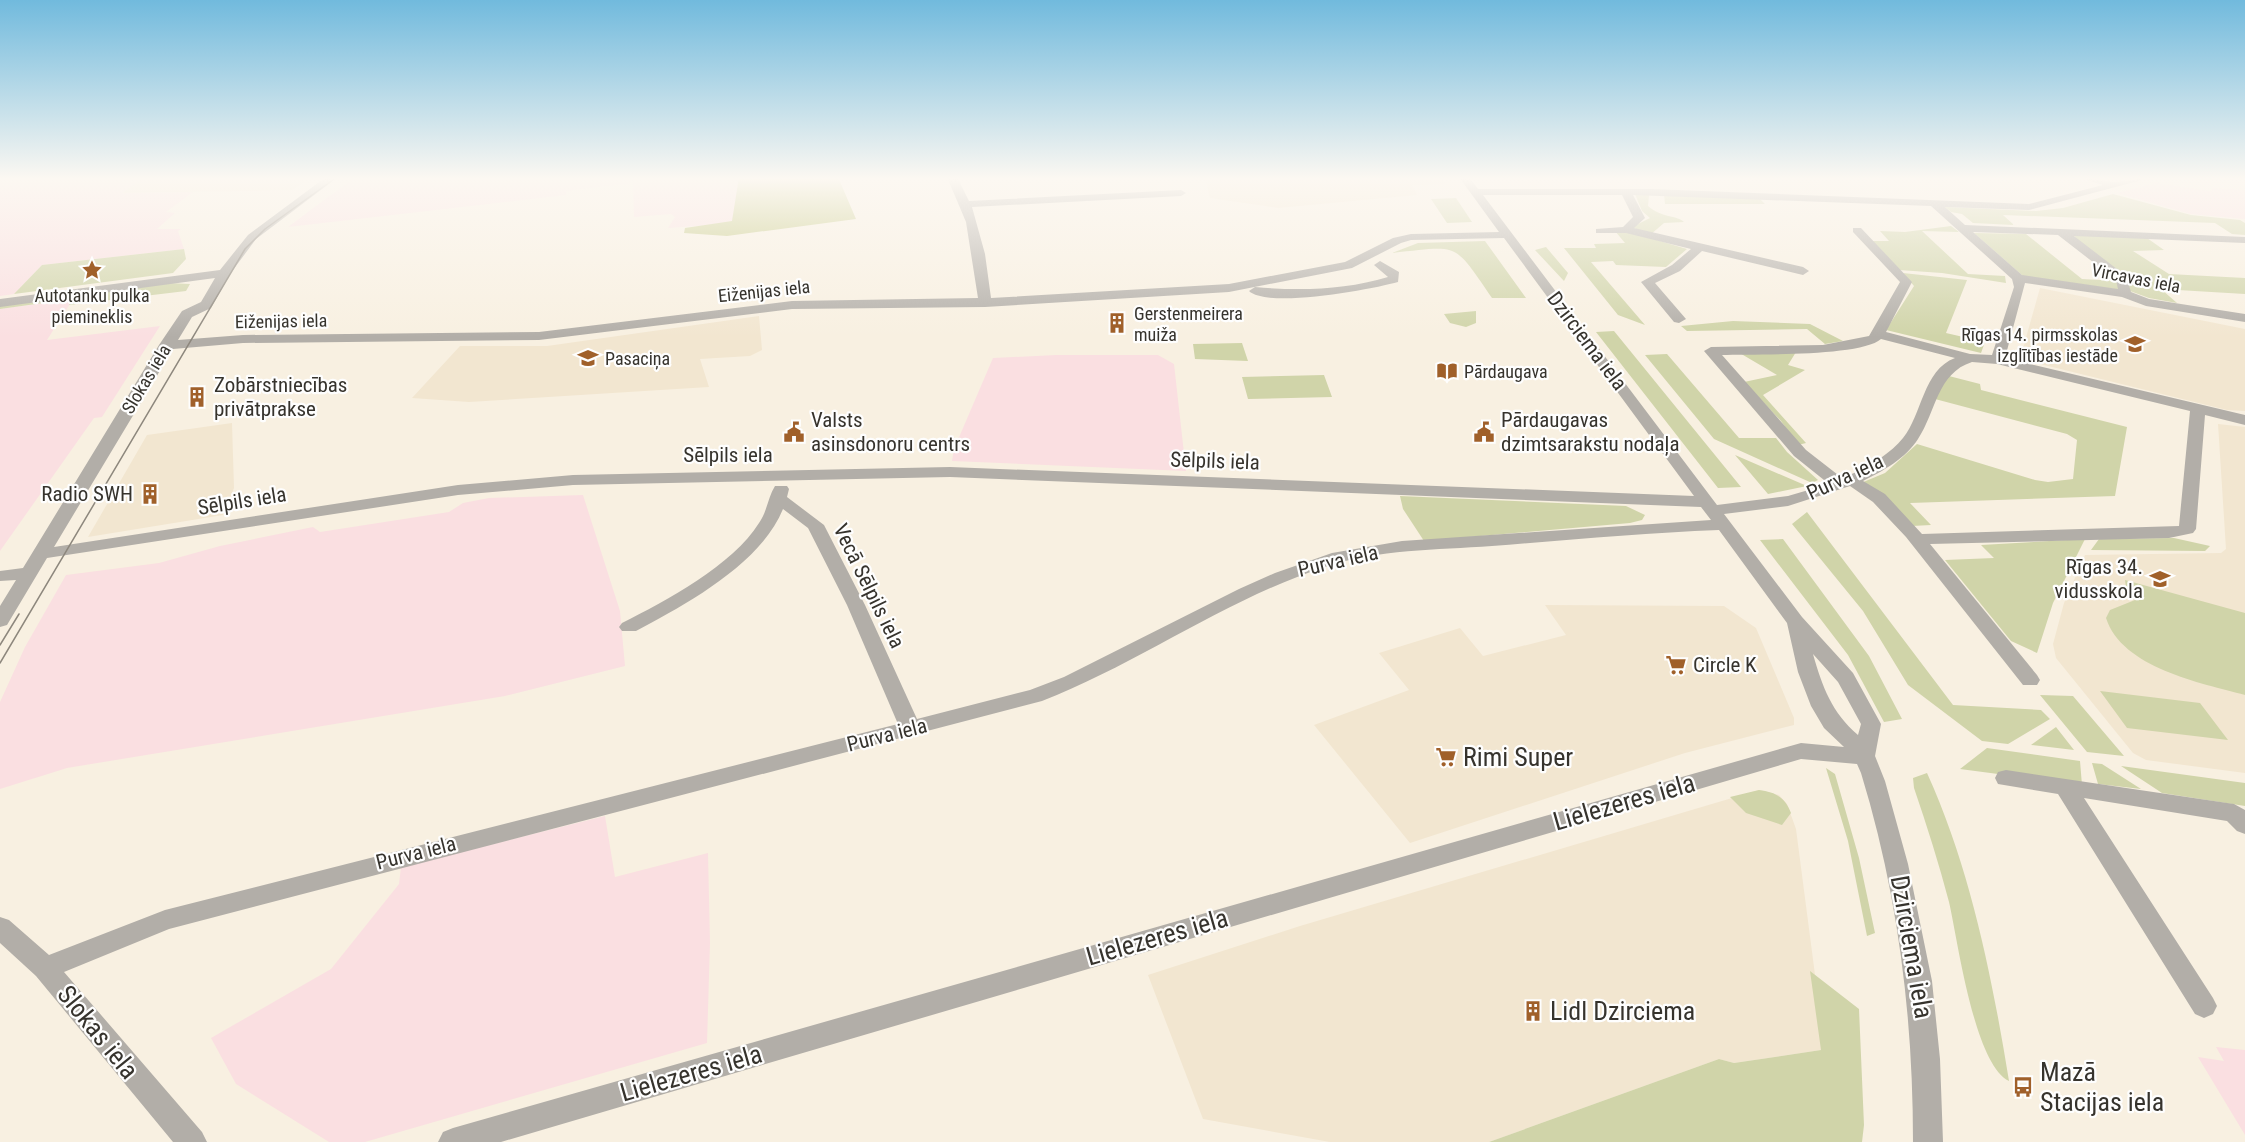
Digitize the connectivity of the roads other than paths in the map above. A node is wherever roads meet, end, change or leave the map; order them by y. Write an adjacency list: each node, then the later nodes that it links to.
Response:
1 (259, 230): 16 (street, Slokas iela)
2 (973, 230): 21 (street)
3 (1503, 230): 11 (street, Dzirciema iela)
4 (1618, 230): 9 (street)
5 (1627, 230): 13 (street)
6 (1857, 230): 26 (street)
7 (1966, 230): 17 (street)
8 (2019, 230): 10 (street)
9 (1600, 231)
10 (2061, 232): 12 (street); 19 (street)
11 (1507, 235): 18 (street, Eiženijas iela); 35 (street, Dzirciema iela)
12 (2245, 240)
13 (1699, 248): 15 (street); 25 (street)
14 (1380, 265): 18 (street)
15 (1803, 272)
16 (224, 273): 20 (street); 27 (street, Slokas iela)
17 (2018, 278): 19 (street, Vircavas iela); 29 (street)
18 (1229, 288): 21 (street, Eiženijas iela)
19 (2125, 294): 22 (street, Vircavas iela)
20 (0, 303)
21 (985, 303): 27 (street, Eiženijas iela)
22 (2206, 310): 23 (street); 24 (street, Vircavas iela)
23 (2245, 313)
24 (2245, 318)
25 (1679, 319)
26 (1878, 334): 28 (street); 33 (street)
27 (166, 345): 37 (street, Slokas iela)
28 (1969, 358): 29 (street); 33 (street, Purva iela)
29 (1997, 360): 30 (street)
30 (2198, 409): 31 (street); 36 (street)
31 (2245, 420)
32 (785, 477): 34 (street); 35 (street, Sēlpils iela); 37 (street, Sēlpils iela)
33 (1844, 482): 35 (street, Purva iela); 36 (street)
34 (778, 498): 42 (street); 44 (street, Vecā Sēlpils iela)
35 (1715, 512): 41 (street, Dzirciema iela); 44 (street, Purva iela)
36 (1916, 539): 43 (street)
37 (41, 554): 38 (street, Slokas iela)
38 (30, 573): 39 (street); 40 (street, Slokas iela)
39 (0, 576)
40 (0, 621)
41 (1795, 621): 45 (street, Dzirciema iela); 45 (street, Dzirciema iela)
42 (629, 627)
43 (2030, 680)
44 (911, 729): 50 (street, Purva iela)
45 (1864, 757): 53 (street, Lielezeres iela); 54 (street, Dzirciema iela)
46 (2006, 778): 47 (street)
47 (2064, 786): 48 (street); 51 (street)
48 (2245, 825)
49 (0, 927): 50 (street, Slokas iela)
50 (45, 968): 52 (street, Slokas iela)
51 (2204, 1006)
52 (192, 1142)
53 (453, 1142)
54 (1928, 1142)

